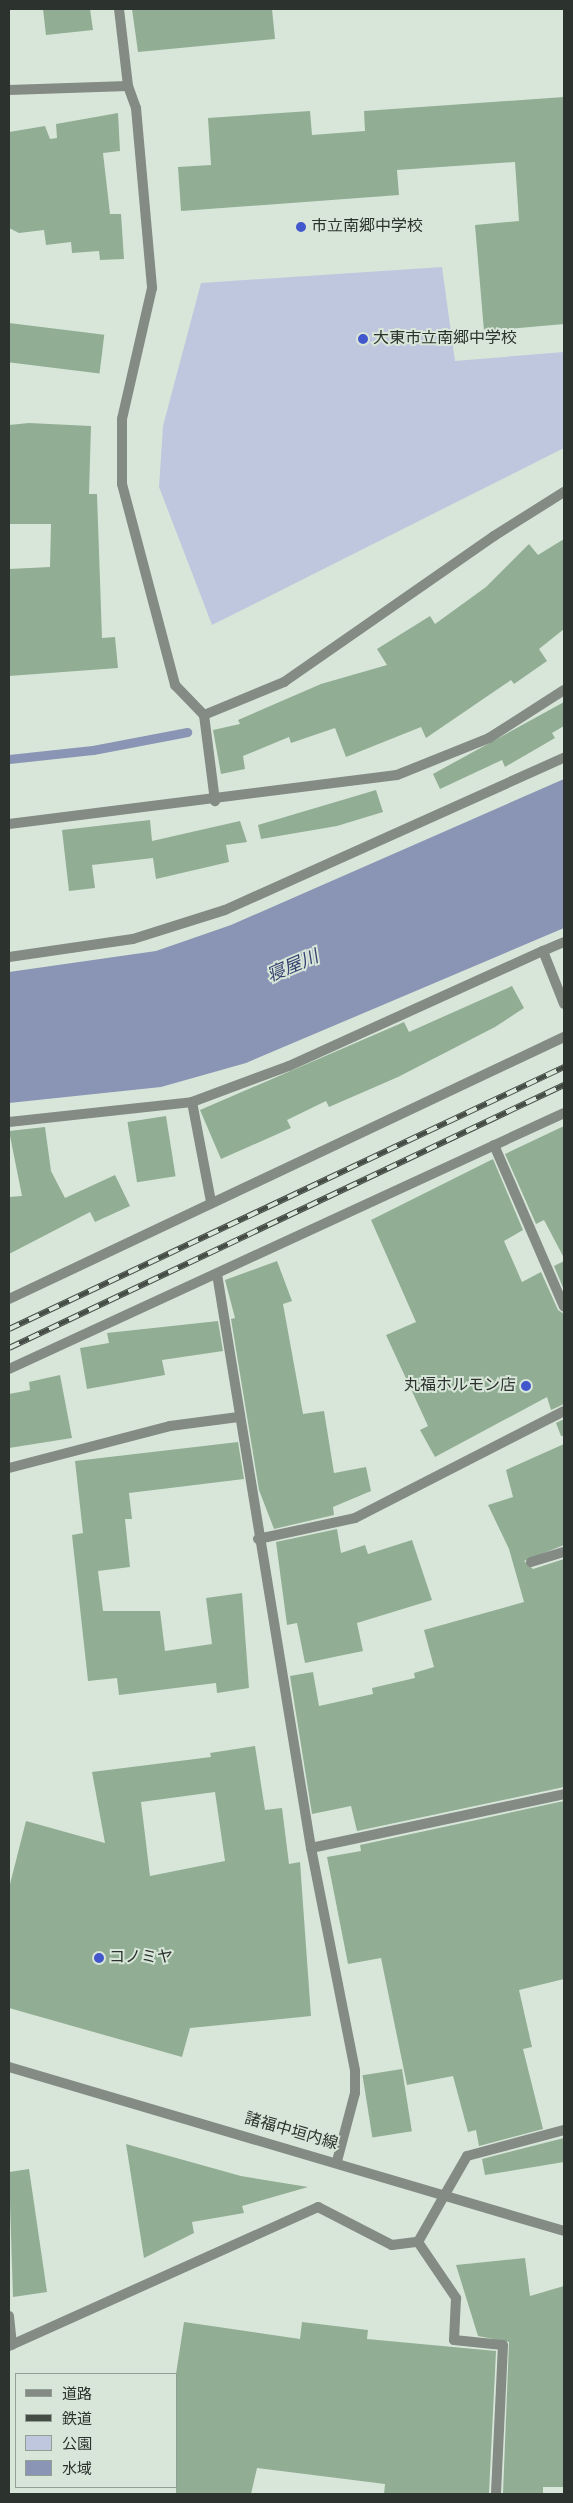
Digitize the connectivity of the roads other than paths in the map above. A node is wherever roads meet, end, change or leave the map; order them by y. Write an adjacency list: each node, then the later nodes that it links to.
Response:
1 (119, 9): 2 (street)
2 (128, 86): 3 (street); 6 (street)
3 (9, 90)
4 (564, 492): 6 (street)
5 (564, 690): 8 (street)
6 (204, 715): 8 (street)
7 (564, 758): 12 (street)
8 (215, 801): 9 (street)
9 (9, 824)
10 (564, 942): 11 (street)
11 (543, 951): 13 (street); 15 (street)
12 (9, 957)
13 (564, 1004)
14 (564, 1037): 19 (street)
15 (192, 1102): 17 (street); 19 (street)
16 (564, 1112): 18 (street)
17 (9, 1122)
18 (494, 1145): 20 (street); 22 (street)
19 (211, 1202): 21 (street)
20 (217, 1274): 23 (street); 25 (street)
21 (9, 1300)
22 (564, 1307)
23 (9, 1369)
24 (564, 1411): 27 (street)
25 (238, 1418): 26 (street); 27 (street)
26 (9, 1468)
27 (258, 1539): 31 (street)
28 (564, 1552): 29 (street)
29 (531, 1562)
30 (564, 1794): 31 (street)
31 (310, 1848): 34 (street)
32 (9, 2067): 34 (street, 諸福中垣内線)
33 (564, 2130): 35 (street)
34 (337, 2161): 35 (street, 諸福中垣内線)
35 (444, 2196): 36 (street, 諸福中垣内線); 37 (street)
36 (564, 2231)
37 (418, 2242): 39 (street); 40 (street)
38 (9, 2316): 39 (street)
39 (10, 2345)
40 (496, 2494)

